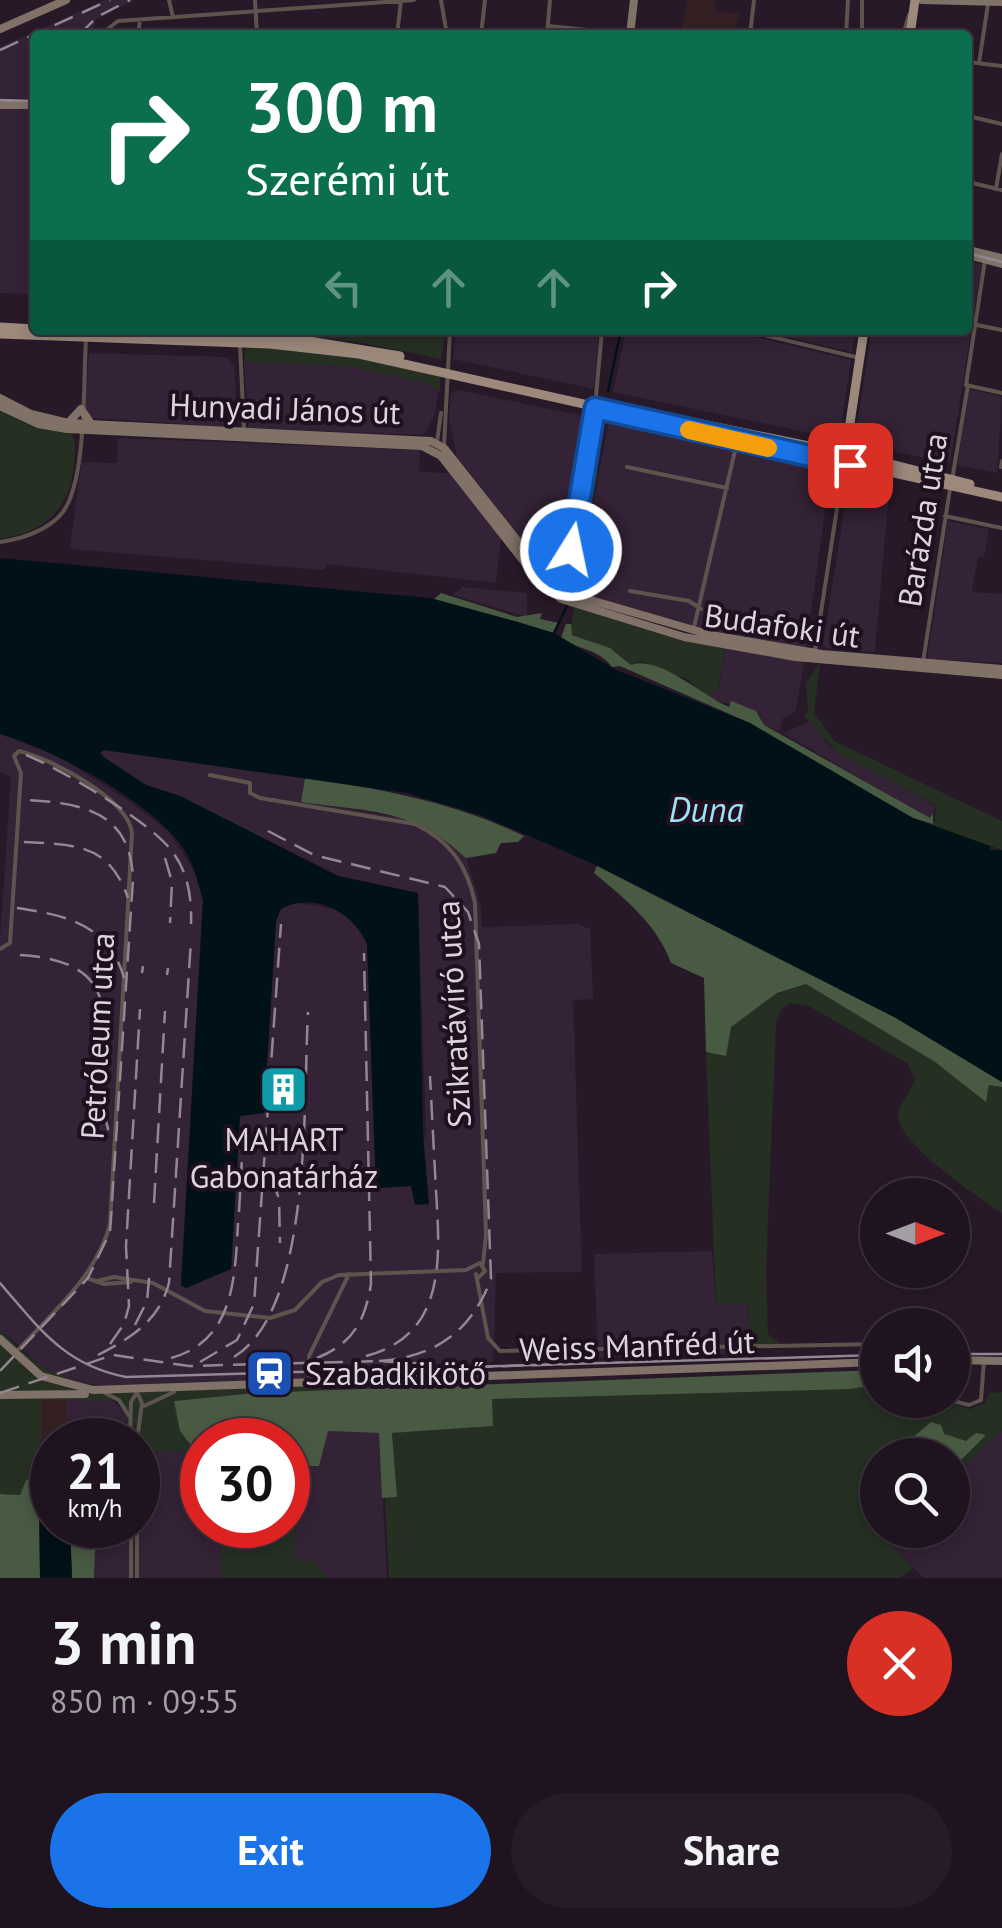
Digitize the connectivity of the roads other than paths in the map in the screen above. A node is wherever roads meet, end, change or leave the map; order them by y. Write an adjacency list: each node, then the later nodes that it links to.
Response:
1 (66, 0): 22 (main road)
2 (169, 0): 19 (street)
3 (254, 0): 18 (street)
4 (414, 0): 14 (street)
5 (440, 0): 27 (street)
6 (486, 0): 28 (street)
7 (550, 0): 21 (street)
8 (632, 0): 31 (main road)
9 (754, 0): 32 (street)
10 (848, 0): 33 (street)
11 (862, 0): 34 (street)
12 (919, 0): 15 (main road); 35 (main road)
13 (388, 1): 14 (street); 17 (street)
14 (400, 1): 26 (street)
15 (988, 1): 16 (main road); 37 (street)
16 (1002, 2)
17 (323, 3): 18 (street)
18 (256, 12): 19 (street); 25 (street)
19 (172, 17): 20 (street)
20 (140, 20): 23 (street); 24 (street)
21 (548, 26): 29 (street); 30 (street)
22 (0, 29)
23 (105, 30)
24 (139, 30)
25 (256, 30)
26 (397, 30)
27 (446, 30)
28 (482, 30)
29 (548, 30)
30 (584, 30)
31 (630, 30)
32 (750, 30)
33 (846, 30)
34 (862, 30)
35 (909, 30)
36 (972, 63): 37 (street)
37 (978, 64): 38 (street)
38 (1002, 66)
39 (0, 104): 40 (main road)
40 (30, 104)
41 (972, 117): 42 (street)
42 (1002, 124)
43 (1002, 154): 45 (street)
44 (972, 183): 45 (street)
45 (999, 189)
46 (972, 254): 49 (main road)
47 (972, 255): 48 (main road)
48 (985, 260): 49 (main road); 50 (street, Barázda utca)
49 (1002, 261)
50 (975, 324): 52 (street); 64 (street, Barázda utca)
51 (30, 329): 53 (main road)
52 (1002, 330)
53 (0, 331): 54 (main road)
54 (30, 332)
55 (86, 335): 69 (street)
56 (188, 335): 61 (main road)
57 (450, 335): 63 (street)
58 (602, 335): 68 (street)
59 (764, 335): 62 (street)
60 (863, 335): 62 (main road)
61 (239, 336): 63 (main road); 75 (street)
62 (860, 358): 73 (main road)
63 (446, 372): 67 (street); 68 (main road)
64 (967, 385): 65 (street); 86 (street, Barázda utca)
65 (1002, 394)
66 (0, 402): 70 (main road, Hunyadi János út)
67 (443, 402): 72 (street); 79 (street)
68 (595, 405): 78 (main road); 81 (main road); 93 (street)
69 (80, 409): 70 (main road); 71 (main road); 74 (street)
70 (68, 426): 74 (main road); 74 (main road, Hunyadi János út)
71 (94, 428): 74 (main road); 74 (main road, Hunyadi János út); 75 (main road, Hunyadi János út)
72 (442, 428): 79 (street); 80 (street)
73 (849, 429): 81 (main road); 83 (main road)
74 (79, 431): 91 (street)
75 (244, 435): 76 (main road, Hunyadi János út)
76 (270, 436): 77 (main road, Hunyadi János út); 77 (main road, Hunyadi János út)
77 (317, 438): 79 (main road, Hunyadi János út)
78 (737, 441): 82 (main road); 87 (street)
79 (431, 443): 80 (main road, Hunyadi János út)
80 (443, 453): 93 (main road, Hunyadi János út)
81 (844, 458): 82 (main road); 83 (main road); 85 (street)
82 (830, 460): 85 (street)
83 (864, 462): 85 (street); 86 (main road)
84 (627, 467): 87 (street)
85 (841, 482): 96 (street)
86 (951, 482): 88 (main road); 89 (street, Barázda utca)
87 (727, 488): 94 (street)
88 (1002, 494)
89 (946, 516): 90 (street); 97 (street, Barázda utca)
90 (1002, 528)
91 (1, 542)
92 (630, 591): 94 (street)
93 (562, 595): 95 (main road, Budafoki út)
94 (701, 610): 95 (street)
95 (692, 635): 96 (main road, Budafoki út)
96 (814, 656): 97 (main road, Budafoki út)
97 (923, 666): 98 (main road, Budafoki út)
98 (996, 672)
99 (210, 775): 101 (street, Szikratávíró utca)
100 (0, 949): 104 (street, Petróleum utca)
101 (482, 1261): 102 (street); 102 (street, Szikratávíró utca)
102 (474, 1273): 103 (street); 106 (street)
103 (349, 1274): 104 (street); 114 (street)
104 (84, 1277): 108 (street, Petróleum utca)
105 (0, 1340): 108 (main road)
106 (860, 1344)
107 (0, 1349): 108 (main road)
108 (13, 1355): 113 (main road, Weiss Manfréd út)
109 (970, 1360): 110 (main road)
110 (984, 1360): 111 (main road); 121 (street)
111 (1002, 1361)
112 (860, 1363): 114 (main road, Weiss Manfréd út)
113 (41, 1376): 116 (main road, Weiss Manfréd út); 119 (main road)
114 (309, 1382): 115 (main road, Weiss Manfréd út)
115 (219, 1386): 116 (main road, Weiss Manfréd út); 117 (main road, Weiss Manfréd út)
116 (138, 1389): 117 (main road, Weiss Manfréd út); 120 (main road, Weiss Manfréd út); 122 (street); 124 (street)
117 (174, 1392): 122 (street)
118 (0, 1394): 119 (main road, Weiss Manfréd út)
119 (24, 1394): 120 (main road, Weiss Manfréd út)
120 (105, 1394): 123 (street)
121 (970, 1405)
122 (140, 1410): 125 (street)
123 (129, 1418)
124 (130, 1418)
125 (138, 1418)
126 (134, 1548): 127 (street)
127 (134, 1578)

